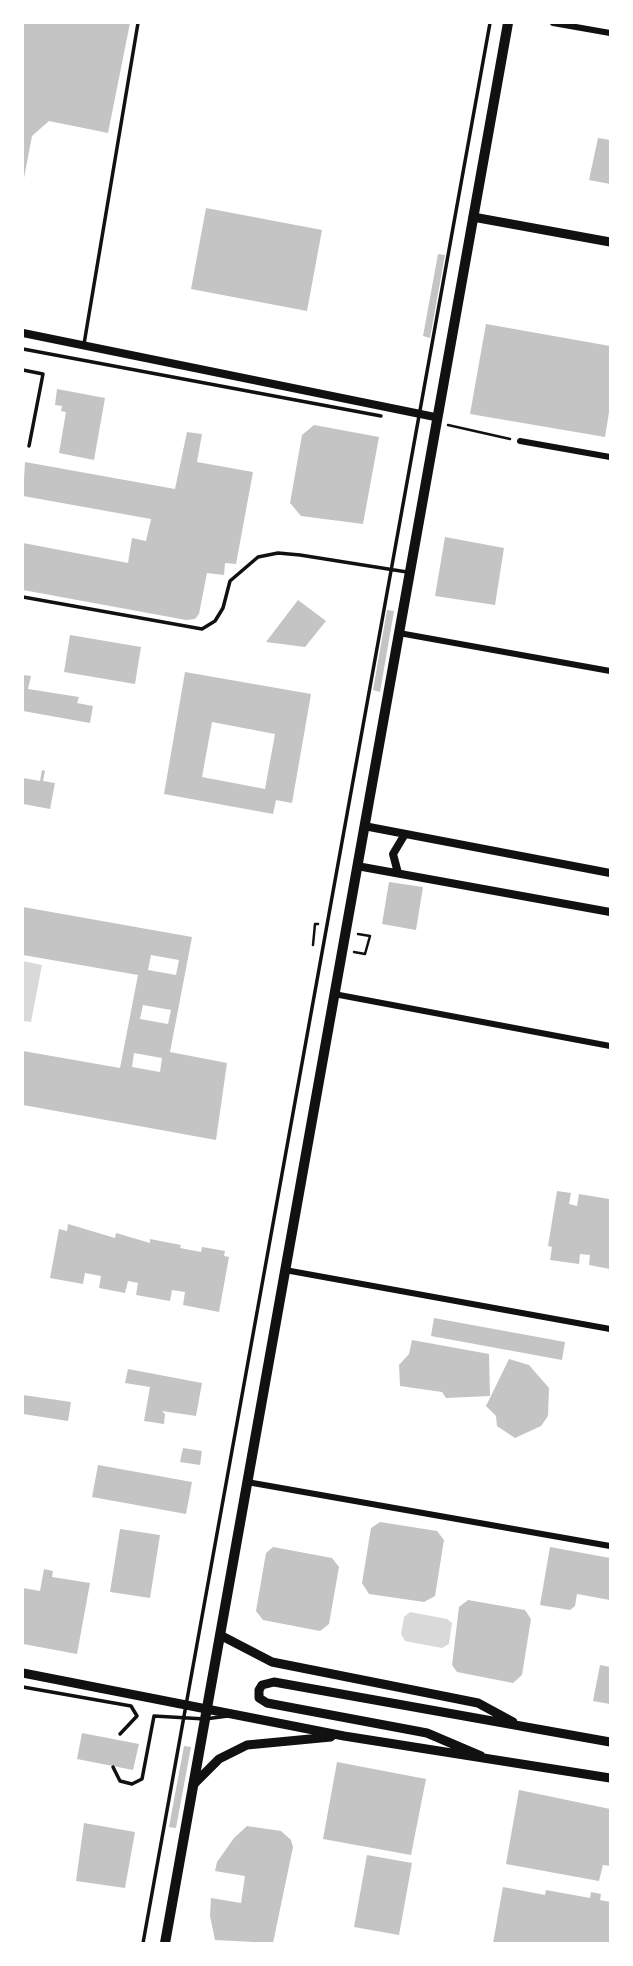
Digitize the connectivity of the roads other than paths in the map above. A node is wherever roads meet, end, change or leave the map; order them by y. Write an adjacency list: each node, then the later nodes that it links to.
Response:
1 (138, 23): 9 (lane)
2 (490, 23): 12 (lane)
3 (508, 23): 6 (main road)
4 (553, 23): 5 (street)
5 (610, 33)
6 (473, 217): 7 (main road); 14 (main road)
7 (610, 242)
8 (23, 333): 9 (street)
9 (84, 344): 12 (street)
10 (23, 349): 13 (lane)
11 (23, 370): 16 (lane)
12 (420, 413): 14 (street); 18 (lane)
13 (381, 416)
14 (435, 417): 19 (main road)
15 (520, 441): 17 (street)
16 (29, 446)
17 (610, 457)
18 (392, 568): 19 (lane); 20 (lane); 38 (lane)
19 (409, 572): 21 (main road)
20 (23, 597)
21 (398, 633): 22 (street); 23 (main road)
22 (610, 671)
23 (364, 826): 24 (street); 25 (main road)
24 (405, 834): 26 (street); 27 (street)
25 (356, 866): 26 (street); 29 (main road)
26 (398, 873): 28 (street)
27 (610, 873)
28 (610, 912)
29 (334, 995): 30 (street); 31 (main road)
30 (610, 1046)
31 (285, 1270): 32 (street); 33 (main road)
32 (610, 1329)
33 (247, 1482): 34 (street); 35 (main road)
34 (610, 1546)
35 (220, 1635): 39 (main road); 40 (main road)
36 (23, 1673): 38 (main road)
37 (23, 1687): 41 (lane)
38 (184, 1710): 39 (main road); 45 (lane); 48 (lane)
39 (206, 1715): 42 (main road); 47 (main road)
40 (521, 1726): 43 (main road); 44 (main road)
41 (120, 1734)
42 (344, 1736): 44 (main road); 47 (main road)
43 (610, 1742)
44 (481, 1756): 46 (main road)
45 (113, 1768)
46 (610, 1778)
47 (193, 1785): 49 (main road)
48 (143, 1943)
49 (165, 1943)

